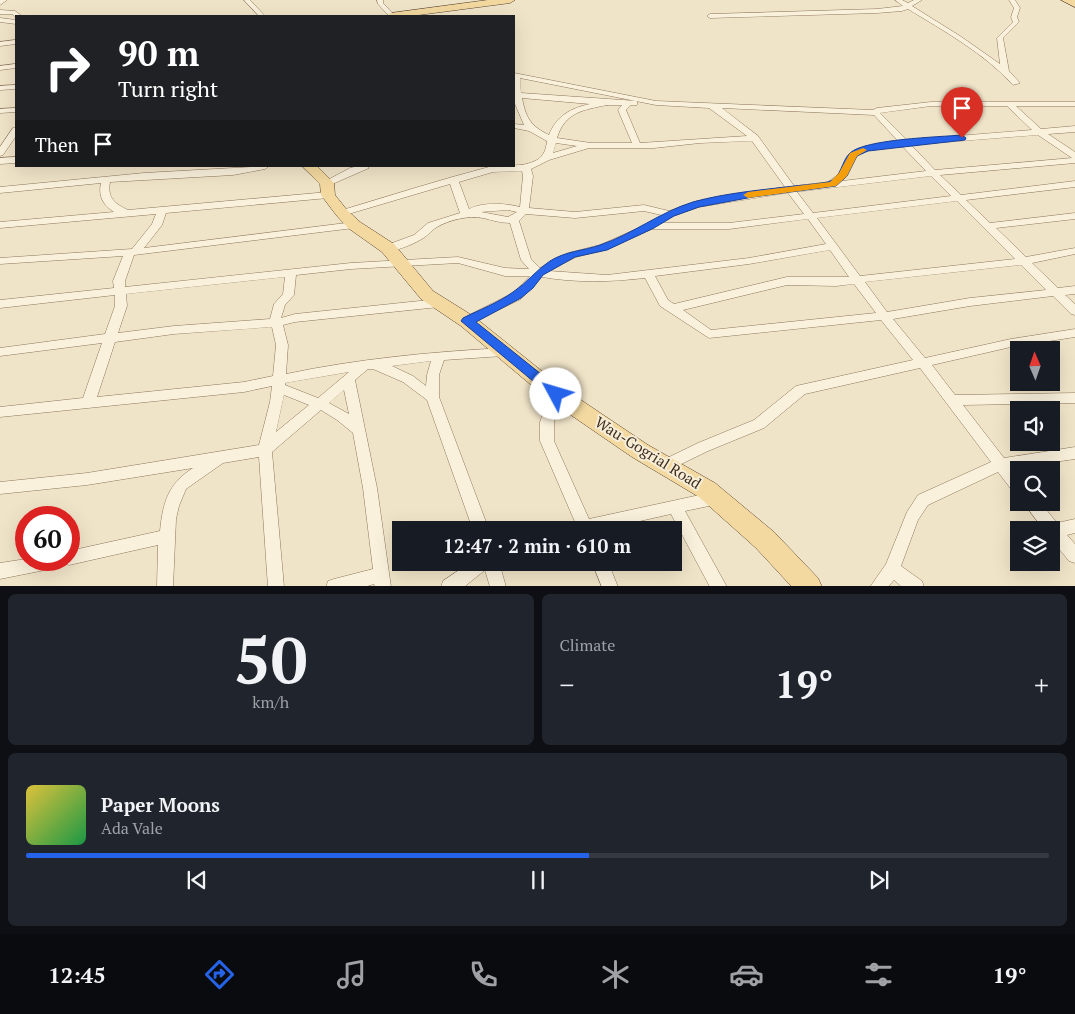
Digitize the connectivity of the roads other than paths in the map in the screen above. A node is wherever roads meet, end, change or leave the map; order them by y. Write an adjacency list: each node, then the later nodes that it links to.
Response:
1 (4, 0): 9 (street)
2 (247, 0): 14 (street)
3 (380, 0): 15 (street)
4 (510, 0): 16 (main road)
5 (898, 0): 11 (street)
6 (919, 0): 11 (street)
7 (1012, 0): 24 (street)
8 (1066, 0): 10 (main road)
9 (0, 3)
10 (1075, 4)
11 (907, 7): 17 (street); 24 (street)
12 (0, 12): 13 (street)
13 (18, 15)
14 (261, 15)
15 (390, 15)
16 (398, 15)
17 (710, 16)
18 (0, 20): 19 (street)
19 (15, 22)
20 (15, 42): 21 (street)
21 (0, 44)
22 (15, 66): 23 (street)
23 (0, 68)
24 (1006, 71): 26 (street)
25 (515, 75): 29 (street); 30 (street)
26 (1016, 83)
27 (15, 87): 28 (street)
28 (0, 88)
29 (515, 96): 31 (street); 40 (street)
30 (644, 101): 32 (street); 33 (street)
31 (607, 104): 32 (street); 46 (street)
32 (628, 104): 48 (street)
33 (708, 104): 38 (street); 45 (street)
34 (1075, 104): 35 (street)
35 (1011, 106): 38 (street); 43 (street)
36 (15, 110): 37 (street)
37 (0, 111)
38 (876, 113): 47 (street)
39 (515, 126): 40 (street)
40 (531, 129): 46 (street)
41 (1075, 129): 43 (street)
42 (15, 132): 44 (street); 50 (street)
43 (1038, 132): 47 (street); 51 (street)
44 (0, 135)
45 (755, 138): 48 (street); 68 (street)
46 (552, 140): 49 (street); 52 (street)
47 (904, 143): 61 (street); 66 (street)
48 (637, 145): 49 (street)
49 (591, 146): 52 (street)
50 (0, 153)
51 (1075, 156)
52 (548, 157): 60 (street)
53 (15, 160): 55 (street)
54 (1075, 160): 61 (street)
55 (0, 161)
56 (130, 167): 62 (street)
57 (260, 167): 62 (street)
58 (311, 167): 65 (main road, Wau-Gogrial Road)
59 (364, 168): 65 (street)
60 (526, 168): 63 (street); 73 (street)
61 (933, 173): 66 (street); 70 (street)
62 (124, 178): 64 (street)
63 (453, 179): 75 (street); 78 (street)
64 (106, 180): 69 (street); 72 (street)
65 (334, 180): 71 (street); 78 (main road, Wau-Gogrial Road)
66 (832, 184): 68 (street)
67 (1075, 184): 70 (street)
68 (792, 189): 74 (street); 77 (street)
69 (0, 190)
70 (959, 197): 77 (street); 83 (street)
71 (162, 209): 72 (street); 86 (street)
72 (124, 212): 80 (street)
73 (524, 212): 74 (street); 75 (street); 79 (street)
74 (670, 214): 81 (street); 82 (street)
75 (466, 216): 79 (street); 87 (street)
76 (1075, 216): 83 (street)
77 (811, 217): 82 (street); 84 (street)
78 (348, 219): 86 (street); 87 (main road, Wau-Gogrial Road)
79 (514, 220): 91 (street)
80 (0, 226)
81 (650, 226): 82 (street); 91 (street)
82 (691, 226)
83 (988, 226): 88 (street)
84 (833, 246): 92 (street); 93 (street)
85 (1075, 251): 88 (street)
86 (133, 252): 89 (street); 95 (street)
87 (394, 256): 90 (street); 91 (street); 98 (main road, Wau-Gogrial Road)
88 (1024, 261): 93 (street); 96 (street)
89 (0, 262)
90 (291, 273): 95 (street); 103 (street)
91 (539, 273): 92 (street); 102 (street)
92 (648, 274): 99 (street)
93 (858, 279): 99 (street); 101 (street)
94 (1075, 290): 96 (street)
95 (119, 292): 97 (street); 105 (street)
96 (1054, 292): 100 (street); 101 (street)
97 (0, 304)
98 (439, 304): 102 (main road, Wau-Gogrial Road); 103 (street)
99 (670, 309): 101 (street)
100 (1075, 311)
101 (884, 316): 109 (street)
102 (467, 321): 107 (main road, Wau-Gogrial Road)
103 (275, 322): 105 (street); 112 (street)
104 (1075, 333): 109 (street)
105 (109, 340): 106 (street); 118 (street)
106 (0, 352)
107 (503, 352): 108 (street); 113 (main road, Wau-Gogrial Road)
108 (439, 356): 110 (street); 114 (street)
109 (922, 362): 116 (street); 125 (street)
110 (369, 364): 111 (street); 112 (street); 114 (street)
111 (349, 380): 117 (street); 120 (street)
112 (279, 384): 117 (street); 118 (street); 121 (street)
113 (556, 394): 125 (main road, Wau-Gogrial Road); 132 (street)
114 (432, 397): 131 (street)
115 (1075, 398): 116 (street)
116 (952, 400): 124 (street)
117 (318, 403): 120 (street); 121 (street)
118 (88, 404): 119 (street)
119 (0, 412)
120 (359, 431): 147 (street)
121 (265, 450): 123 (street); 149 (street)
122 (1075, 453): 124 (street)
123 (220, 457): 127 (street); 137 (street)
124 (1001, 464): 126 (street); 142 (street)
125 (666, 465): 128 (main road, Wau-Gogrial Road)
126 (1010, 476)
127 (0, 488)
128 (718, 498): 129 (street); 155 (main road, Wau-Gogrial Road)
129 (675, 506): 133 (street); 154 (street)
130 (1037, 511): 134 (street)
131 (478, 521)
132 (582, 521)
133 (614, 521)
134 (1045, 521)
135 (1075, 526): 136 (street)
136 (1060, 529)
137 (168, 536): 139 (street); 148 (street)
138 (1060, 539): 140 (street)
139 (80, 556)
140 (1075, 556)
141 (15, 568): 143 (street)
142 (892, 569): 156 (street); 157 (street)
143 (0, 571)
144 (472, 571): 151 (street)
145 (494, 571): 152 (street)
146 (604, 571): 153 (street)
147 (382, 580): 150 (street)
148 (165, 586)
149 (276, 586)
150 (334, 586)
151 (449, 586)
152 (498, 586)
153 (610, 586)
154 (719, 586)
155 (809, 586)
156 (878, 586)
157 (916, 586)

